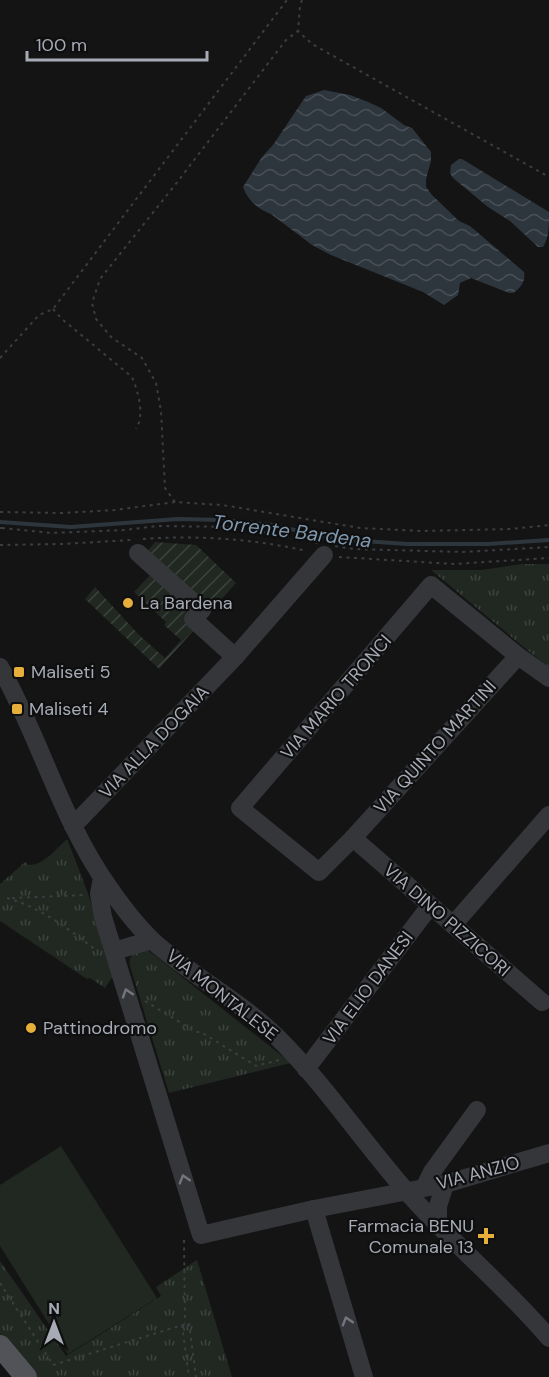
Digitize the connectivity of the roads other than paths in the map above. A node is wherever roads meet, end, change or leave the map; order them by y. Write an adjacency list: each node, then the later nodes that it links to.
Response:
1 (323, 548): 4 (street, VIA ALLA DOGAIA)
2 (138, 553): 4 (street)
3 (518, 656): 6 (street); 7 (street, VIA MARIO TRONCI); 10 (street, VIA QUINTO MARTINI)
4 (235, 657): 9 (street, VIA ALLA DOGAIA)
5 (0, 667): 9 (street, VIA MONTALESE)
6 (549, 678)
7 (240, 808): 10 (street, VIA QUINTO MARTINI)
8 (549, 815): 13 (street)
9 (73, 826): 11 (street, VIA MONTALESE)
10 (353, 838): 12 (street, VIA DINO PIZZICORI)
11 (101, 886): 14 (street, VIA MONTALESE); 15 (street)
12 (430, 906): 13 (street, VIA DINO PIZZICORI); 17 (street, VIA ELIO DANESI)
13 (453, 925): 16 (street, VIA DINO PIZZICORI)
14 (152, 940): 15 (street); 17 (street, VIA MONTALESE)
15 (106, 952): 22 (street, VIA ANZIO, one-way to 15)
16 (542, 1002)
17 (306, 1069): 21 (street, VIA MONTALESE)
18 (477, 1110): 21 (street)
19 (549, 1154): 20 (street, VIA ANZIO)
20 (445, 1184): 21 (street, VIA ANZIO); 23 (street)
21 (415, 1190): 22 (street, VIA ANZIO); 23 (street, VIA MONTALESE)
22 (314, 1209): 27 (street, one-way to 22)
23 (438, 1225): 24 (street, VIA MONTALESE)
24 (549, 1338)
25 (0, 1346): 26 (main road)
26 (26, 1377)
27 (364, 1377)

